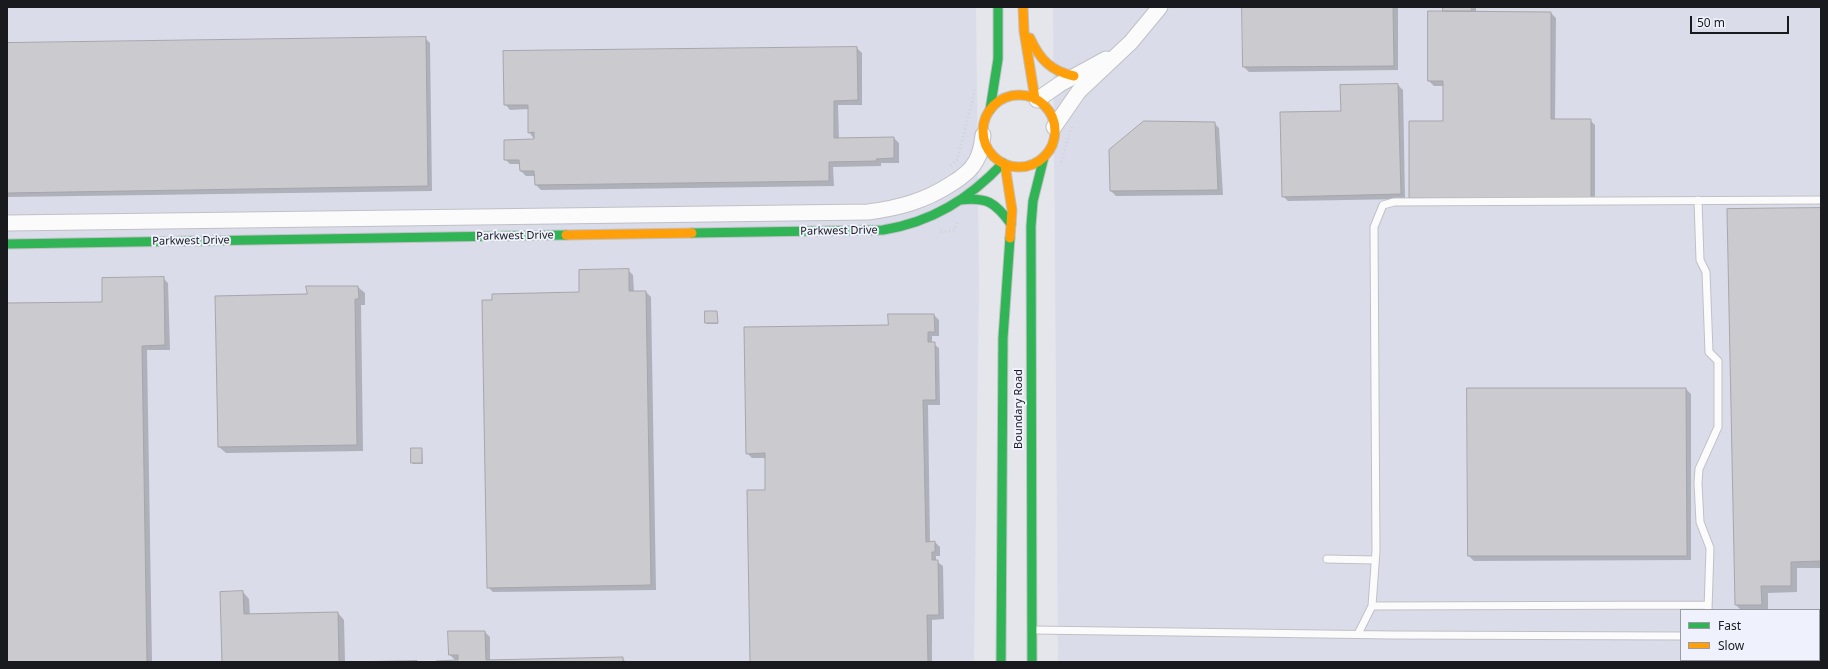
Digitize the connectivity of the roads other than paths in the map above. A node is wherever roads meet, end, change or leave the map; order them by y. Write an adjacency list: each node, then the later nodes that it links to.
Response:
1 (998, 7): 8 (main road)
2 (1023, 7): 4 (main road)
3 (1160, 7): 5 (street)
4 (1022, 18): 6 (main road); 7 (main road)
5 (1116, 55): 6 (street); 9 (street)
6 (1074, 76): 7 (street)
7 (1036, 99): 8 (main road); 9 (main road)
8 (990, 110): 10 (main road)
9 (1054, 126): 11 (main road)
10 (983, 135): 12 (main road); 16 (street, Parkwest Drive)
11 (1044, 157): 12 (main road); 25 (main road, Boundary Road)
12 (1004, 164): 13 (main road, Parkwest Drive); 18 (main road, Boundary Road)
13 (960, 200): 18 (main road); 19 (main road, Parkwest Drive)
14 (1698, 200): 15 (lane); 22 (lane); 24 (lane)
15 (1821, 200)
16 (676, 215): 17 (street, Parkwest Drive); 19 (street)
17 (7, 223)
18 (1011, 224): 28 (main road, Boundary Road)
19 (676, 233): 20 (main road, Parkwest Drive)
20 (7, 244)
21 (1327, 559): 22 (lane)
22 (1376, 560): 23 (lane)
23 (1372, 606): 24 (lane); 26 (lane)
24 (1708, 608)
25 (1032, 630): 26 (lane); 29 (main road, Boundary Road)
26 (1358, 634): 27 (lane)
27 (1680, 636)
28 (1001, 662)
29 (1032, 662)

